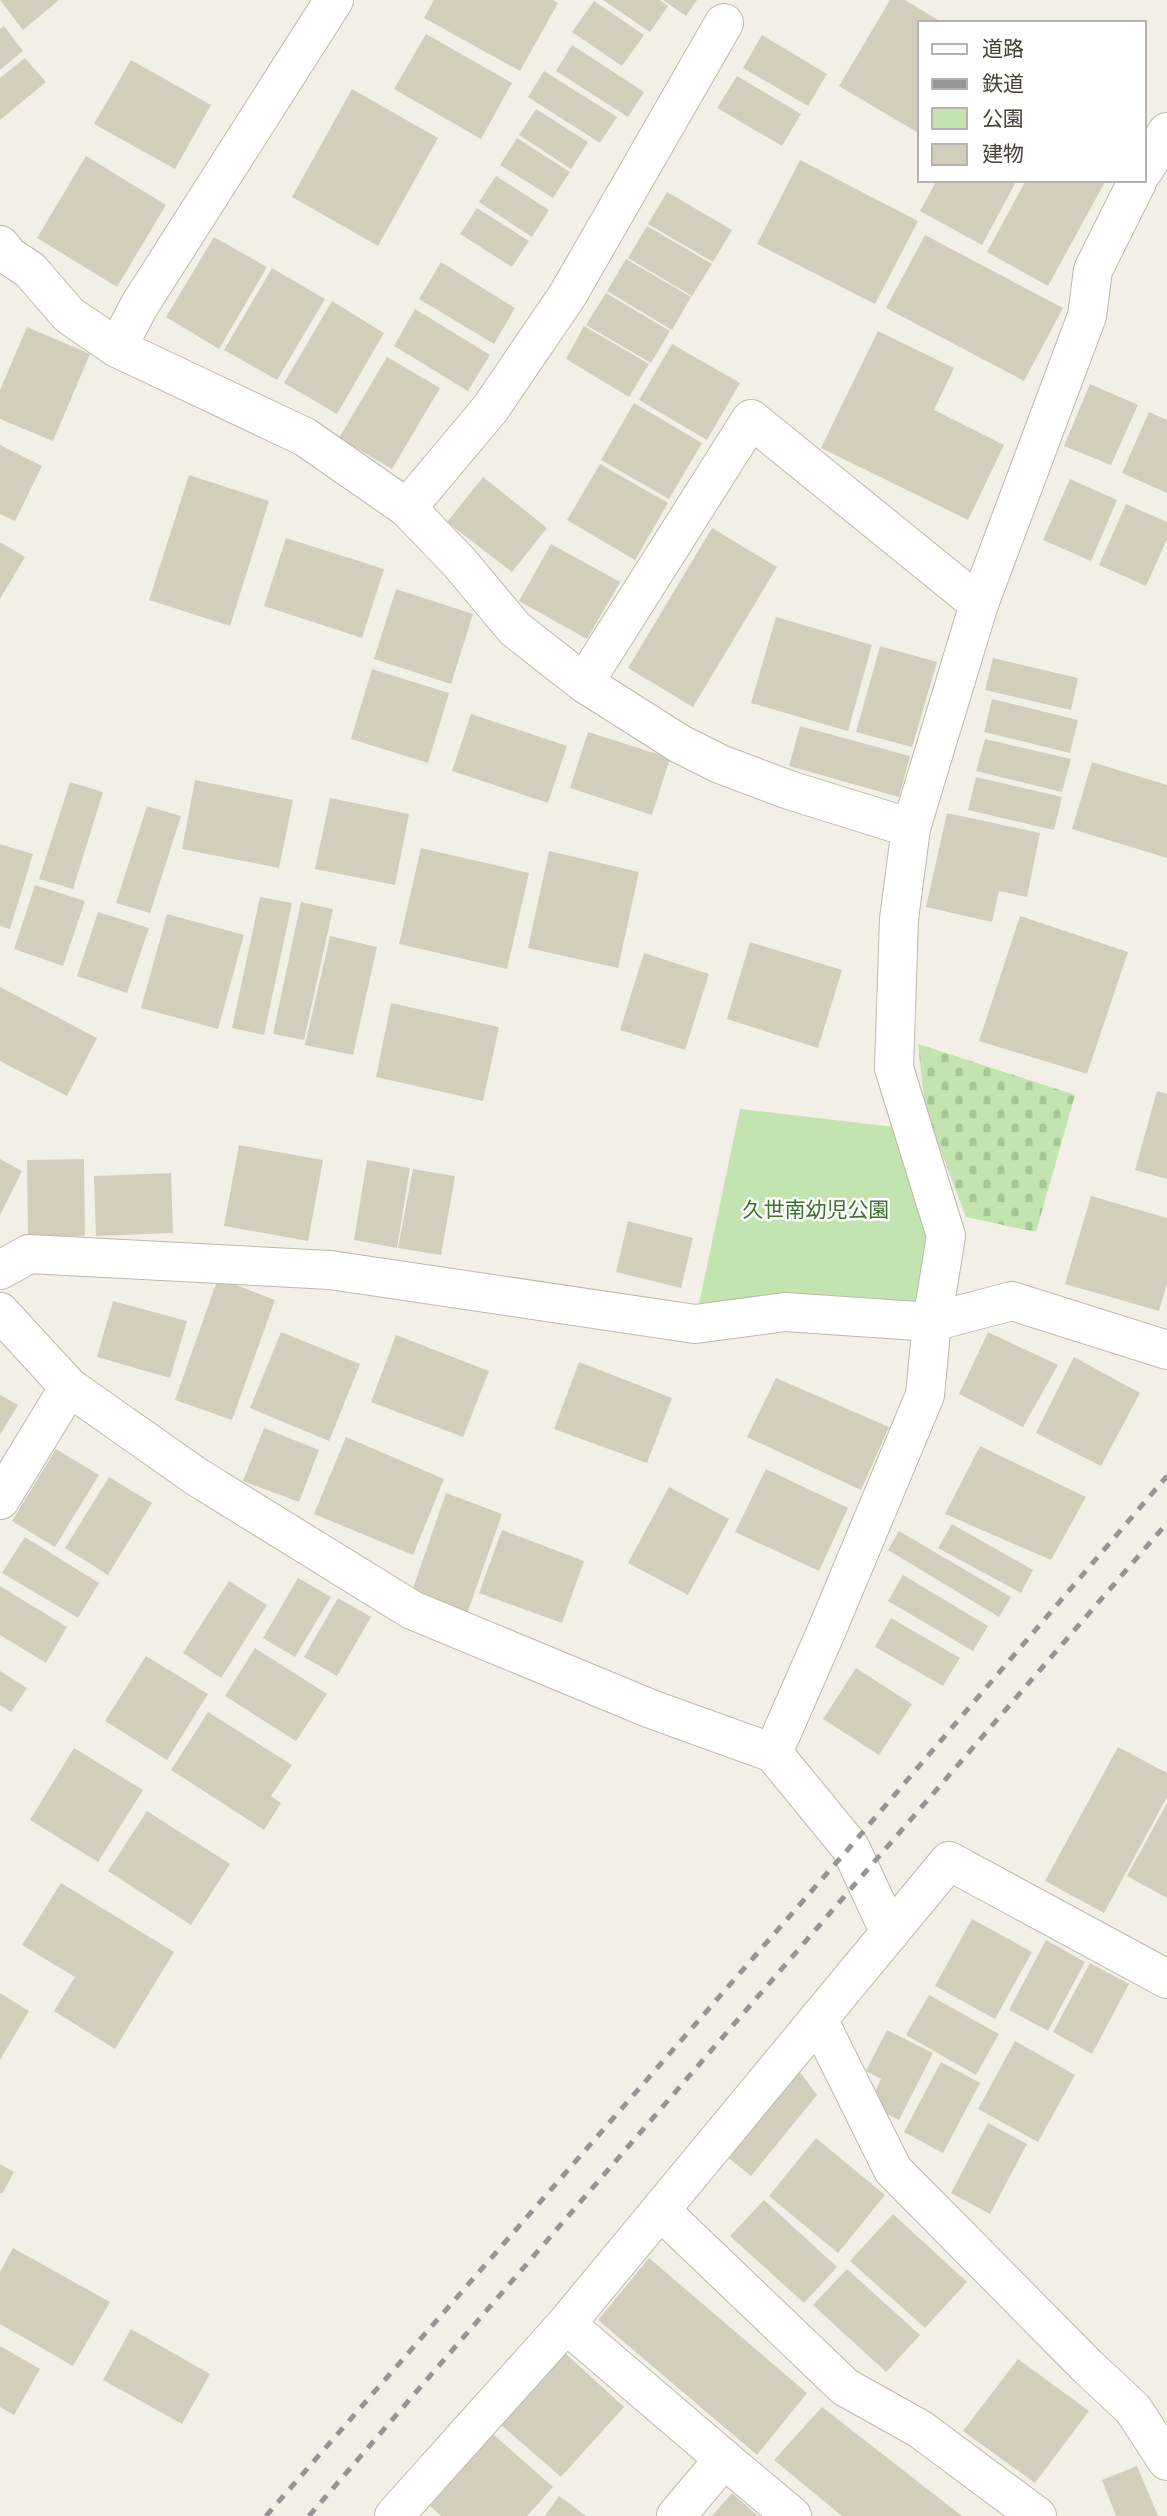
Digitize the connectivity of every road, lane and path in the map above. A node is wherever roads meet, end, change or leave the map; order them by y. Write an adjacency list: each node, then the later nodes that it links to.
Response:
1 (334, 0): 7 (street)
2 (724, 23): 8 (street)
3 (1167, 132): 4 (street)
4 (1146, 167)
5 (1137, 182): 9 (street)
6 (0, 245): 7 (street)
7 (117, 348): 8 (street)
8 (407, 508): 10 (street)
9 (979, 604): 10 (street); 11 (street)
10 (584, 683): 11 (street)
11 (911, 828): 14 (street)
12 (0, 1270): 14 (street)
13 (0, 1312): 16 (street)
14 (932, 1322): 15 (street); 18 (street)
15 (1167, 1350)
16 (69, 1387): 17 (street); 18 (street)
17 (0, 1500)
18 (773, 1753): 19 (street)
19 (890, 1933): 20 (street); 21 (street)
20 (1167, 1979)
21 (818, 2019): 22 (street); 25 (street)
22 (660, 2211): 23 (street); 29 (street)
23 (566, 2324): 24 (street); 26 (street)
24 (724, 2459): 27 (street); 28 (street)
25 (1167, 2461)
26 (394, 2516)
27 (676, 2516)
28 (792, 2516)
29 (1037, 2516)

